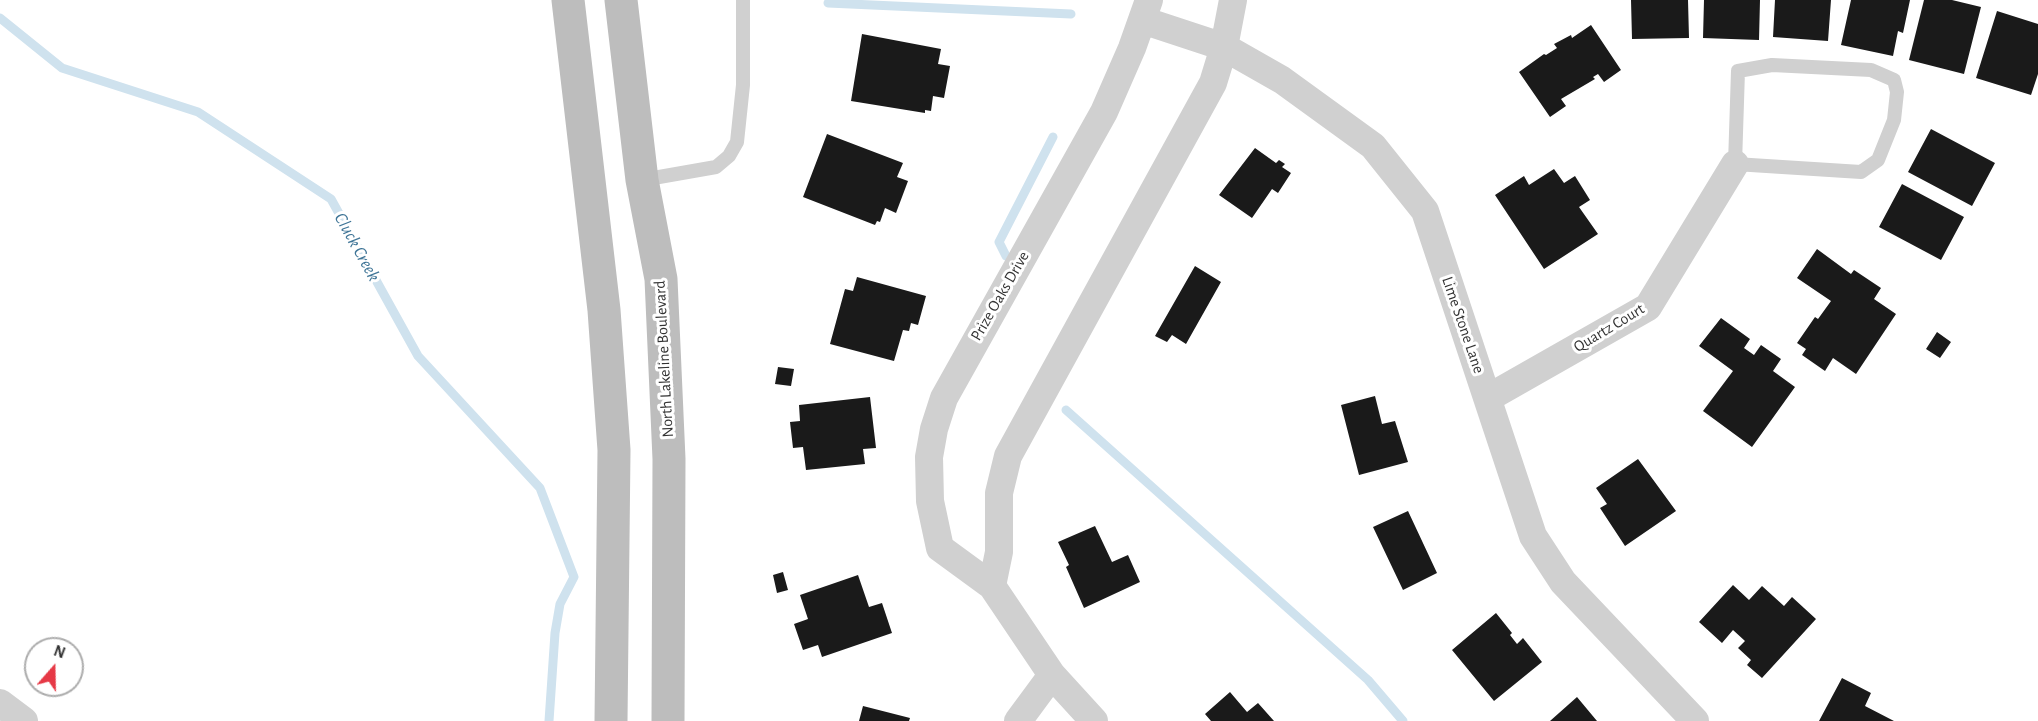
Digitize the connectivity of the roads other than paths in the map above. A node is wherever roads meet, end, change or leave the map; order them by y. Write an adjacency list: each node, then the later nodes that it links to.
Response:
1 (568, 0): 14 (main road)
2 (621, 0): 8 (main road, North Lakeline Boulevard)
3 (743, 0): 8 (lane)
4 (1233, 0): 6 (street)
5 (1142, 7): 6 (street, Lime Stone Lane); 10 (street, Prize Oaks Drive)
6 (1224, 47): 9 (street, Lime Stone Lane); 10 (street)
7 (1735, 164): 7 (lane); 9 (street, Quartz Court)
8 (642, 180): 15 (main road, North Lakeline Boulevard)
9 (1488, 398): 18 (street, Lime Stone Lane)
10 (992, 586): 11 (street, Prize Oaks Drive)
11 (1052, 675): 16 (street); 17 (street, Prize Oaks Drive)
12 (0, 703): 13 (street)
13 (24, 721)
14 (611, 721)
15 (668, 721)
16 (1018, 721)
17 (1094, 721)
18 (1695, 721)

